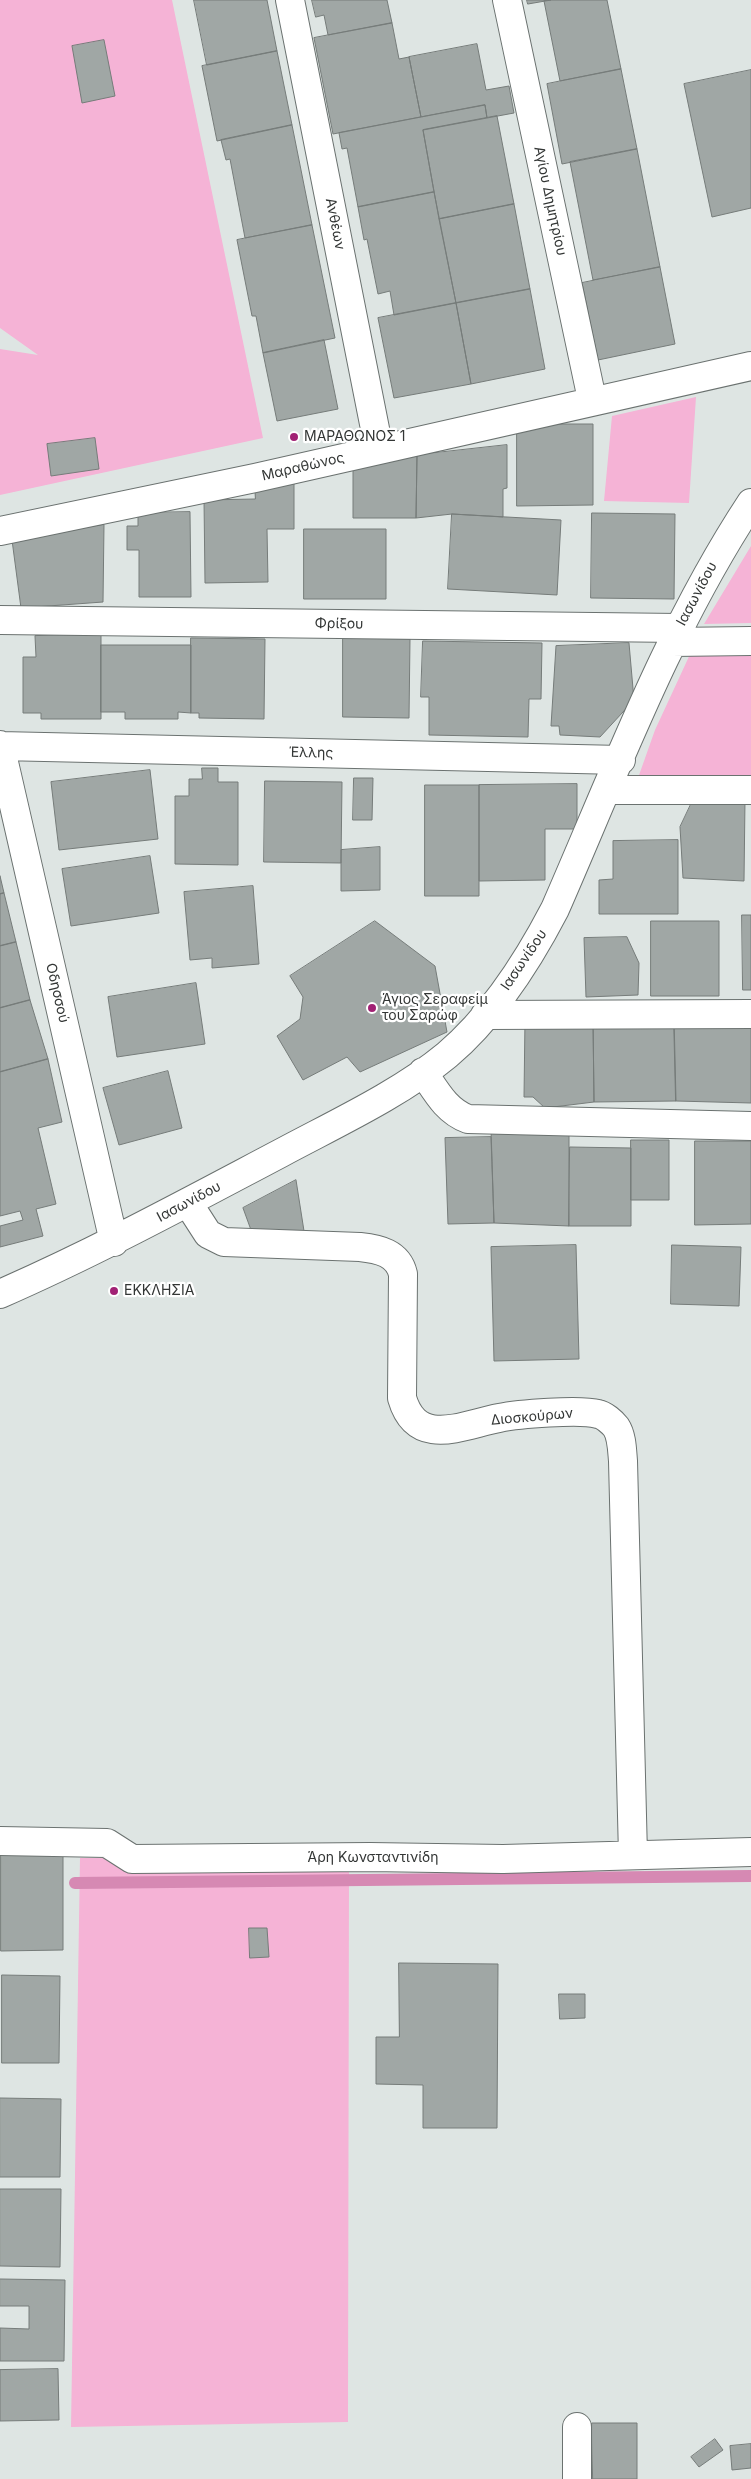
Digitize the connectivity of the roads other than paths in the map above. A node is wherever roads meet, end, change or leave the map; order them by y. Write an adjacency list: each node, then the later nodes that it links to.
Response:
1 (290, 0): 5 (street, Ανθέων)
2 (506, 0): 4 (street, Αγίου Δημητρίου)
3 (749, 368): 4 (street, Μαραθώνος)
4 (590, 402): 5 (street, Μαραθώνος)
5 (379, 449): 7 (street, Μαραθώνος)
6 (751, 503): 9 (street, Ιασωνίδου)
7 (0, 531)
8 (0, 620): 9 (street, Φρίξου)
9 (676, 635): 10 (street, Φρίξου); 12 (street, Ιασωνίδου)
10 (751, 641)
11 (0, 746): 12 (street, Έλλης); 20 (street, Οδησσού)
12 (621, 760): 13 (street, Ιασωνίδου)
13 (608, 790): 14 (street); 16 (street, Ιασωνίδου)
14 (751, 790)
15 (751, 1014): 16 (street)
16 (485, 1016): 17 (street, Ιασωνίδου)
17 (423, 1072): 18 (street); 19 (street, Ιασωνίδου)
18 (751, 1126)
19 (188, 1203): 20 (street, Ιασωνίδου); 24 (street, Διοσκούρων)
20 (114, 1242): 21 (street, Ιασωνίδου)
21 (0, 1294)
22 (0, 1841): 24 (street, Άρη Κωνσταντινίδη)
23 (751, 1852): 24 (street, Άρη Κωνσταντινίδη)
24 (633, 1855)
25 (577, 2427): 26 (street)
26 (576, 2479)

